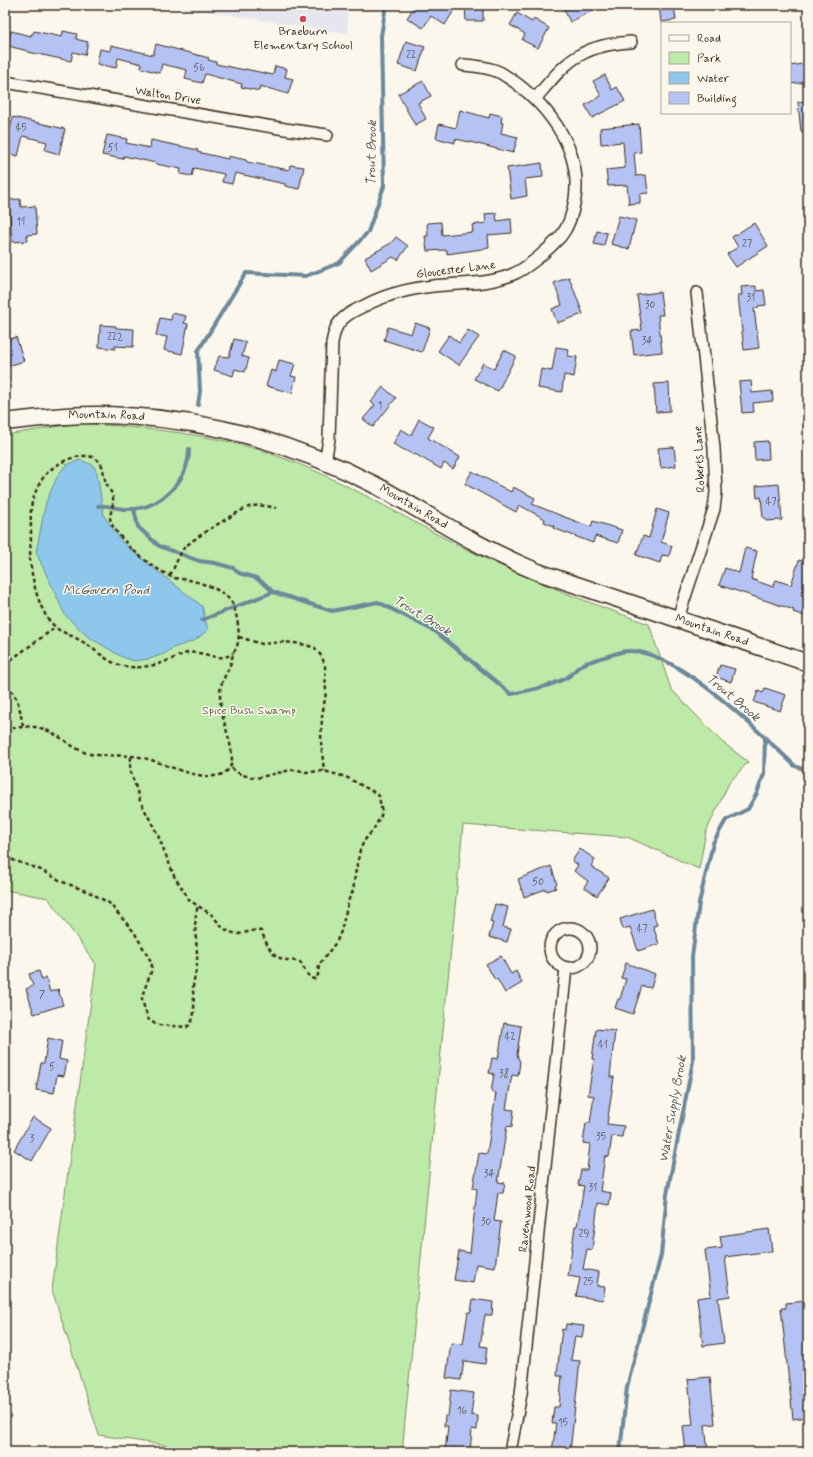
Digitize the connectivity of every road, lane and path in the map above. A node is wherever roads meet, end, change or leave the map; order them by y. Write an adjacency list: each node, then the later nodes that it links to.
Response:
1 (631, 42): 4 (street)
2 (462, 65): 4 (street, Gloucester Lane)
3 (5, 82): 5 (street, Walton Drive)
4 (535, 99): 8 (street, Gloucester Lane)
5 (327, 135)
6 (697, 293): 11 (street, Roberts Lane)
7 (5, 422): 8 (main road, Mountain Road)
8 (325, 462): 11 (main road, Mountain Road)
9 (276, 508): 10 (path)
10 (170, 575): 12 (path); 13 (path)
11 (678, 618): 15 (main road, Mountain Road)
12 (56, 627): 14 (path); 16 (path)
13 (239, 637): 14 (path); 22 (path)
14 (233, 653): 21 (path)
15 (808, 663)
16 (5, 664)
17 (5, 685): 18 (path)
18 (23, 726): 19 (path); 20 (path)
19 (5, 730)
20 (131, 757): 21 (path); 24 (path)
21 (231, 767): 22 (path)
22 (324, 771): 24 (path)
23 (5, 857): 24 (path)
24 (198, 906)
25 (566, 968): 26 (street, Ravenwood Road)
26 (510, 1452)

